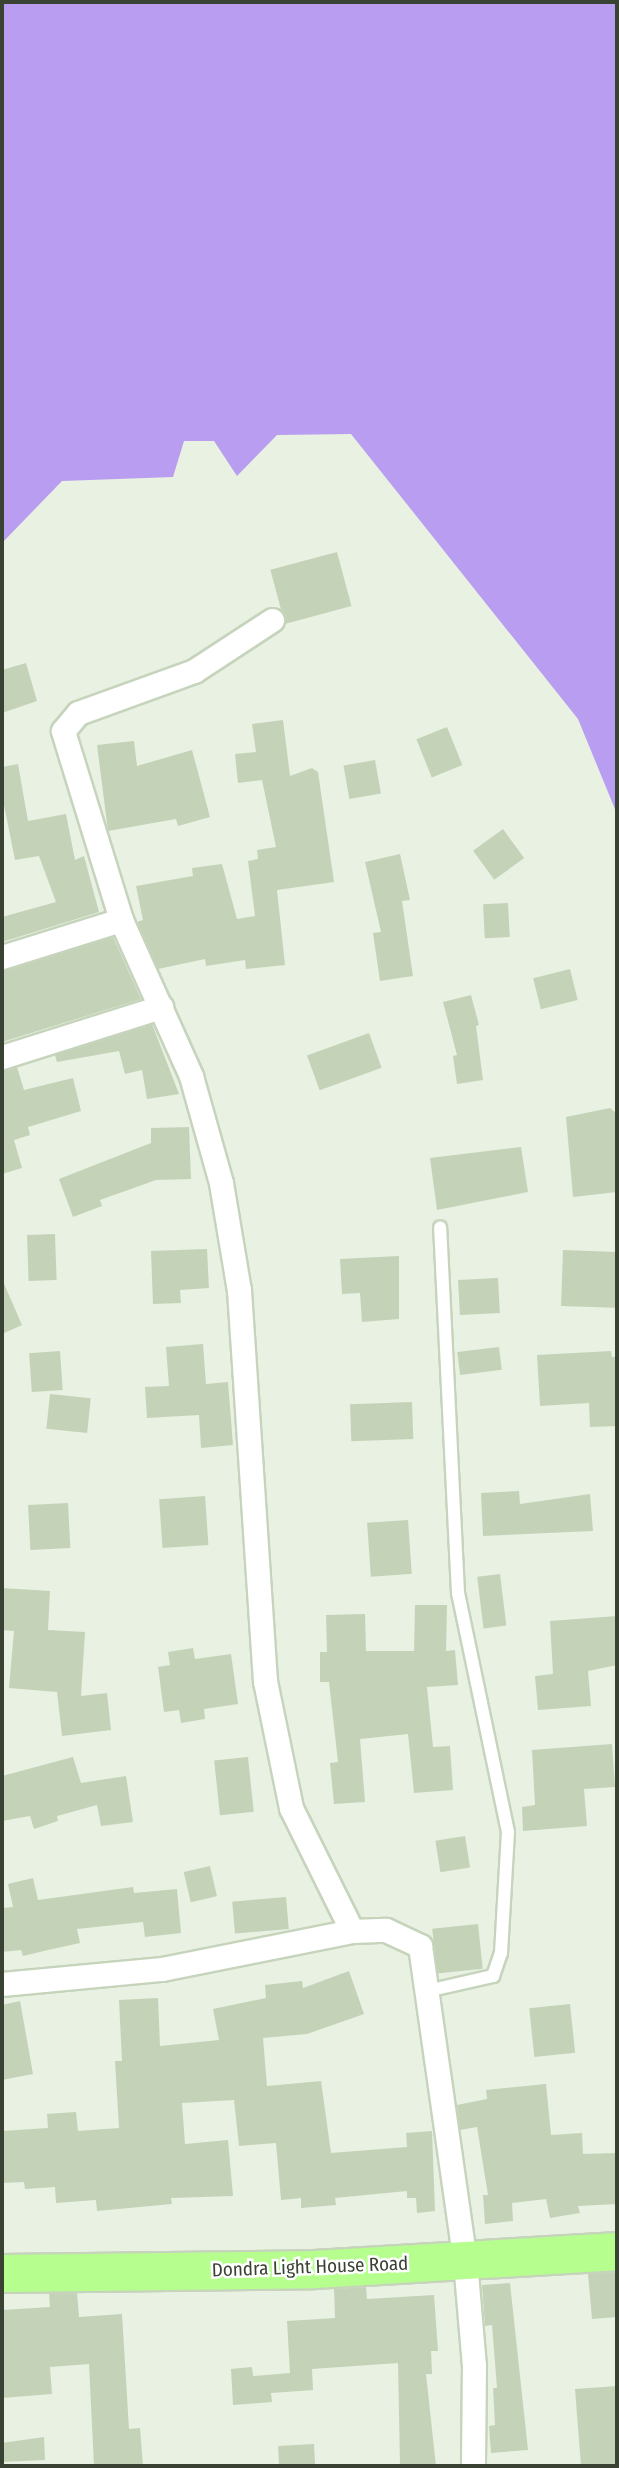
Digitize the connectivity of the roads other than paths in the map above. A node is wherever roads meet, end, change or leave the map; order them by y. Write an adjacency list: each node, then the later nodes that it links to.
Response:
1 (272, 620): 2 (street)
2 (121, 920): 3 (street); 4 (street)
3 (2, 957)
4 (161, 1007): 5 (street); 7 (street)
5 (2, 1056)
6 (440, 1227): 9 (lane)
7 (352, 1931): 8 (street); 9 (street)
8 (2, 1984)
9 (427, 1992): 11 (street)
10 (617, 2251): 11 (main road, Dondra Light House Road)
11 (465, 2261): 12 (main road, Dondra Light House Road); 13 (street)
12 (2, 2273)
13 (473, 2466)

